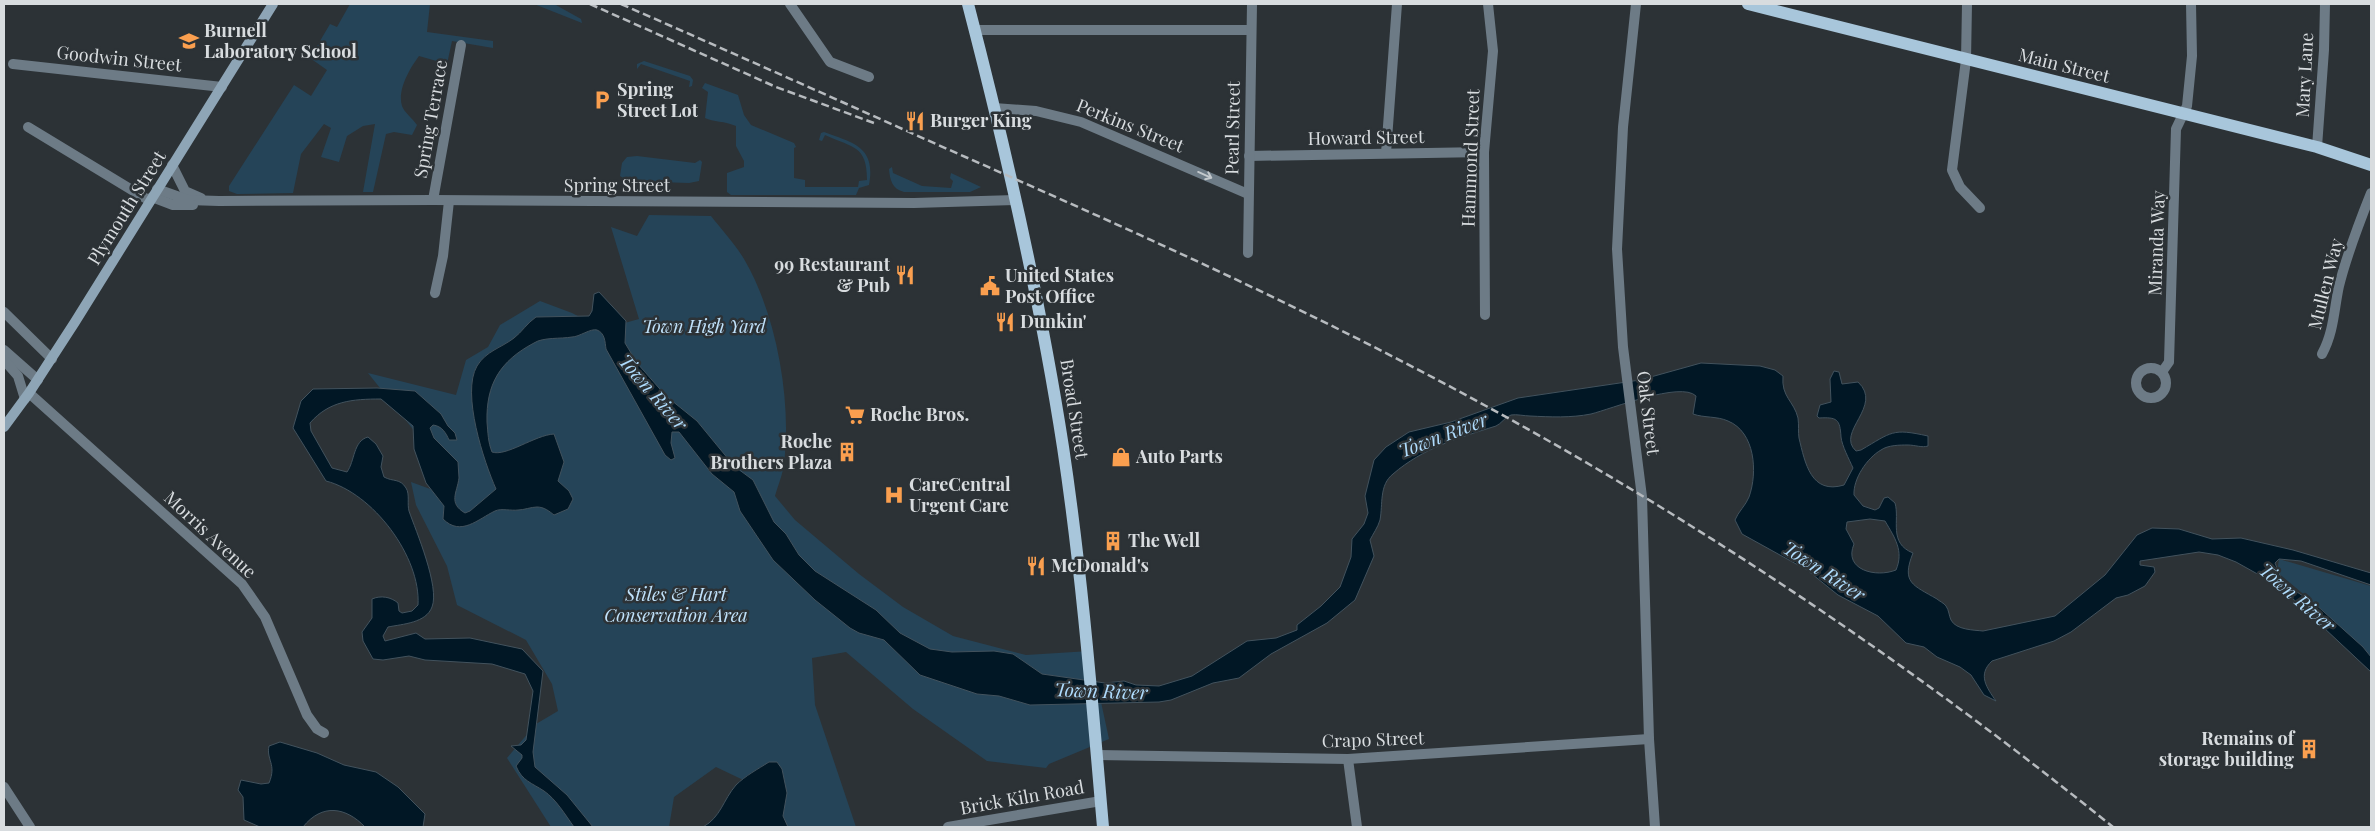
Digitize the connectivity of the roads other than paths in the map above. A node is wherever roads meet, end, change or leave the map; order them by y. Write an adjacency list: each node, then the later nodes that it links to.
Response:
1 (273, 4): 18 (main road, Plymouth Street)
2 (790, 4): 17 (street)
3 (968, 4): 12 (main road, Broad Street)
4 (1252, 4): 13 (street, Pearl Street)
5 (1397, 4): 24 (street)
6 (1488, 4): 23 (street, Hammond Street)
7 (1636, 4): 49 (street, Oak Street)
8 (1748, 4): 15 (main road, Main Street)
9 (1966, 4): 15 (street)
10 (2191, 4): 20 (street, Miranda Way)
11 (2325, 4): 22 (street, Mary Lane)
12 (974, 30): 13 (street); 19 (main road, Broad Street)
13 (1251, 30): 25 (street, Pearl Street)
14 (461, 45): 31 (street, Spring Terrace)
15 (1966, 60): 20 (main road, Main Street); 35 (street)
16 (13, 64): 18 (street, Goodwin Street)
17 (869, 77)
18 (222, 86): 26 (main road, Plymouth Street)
19 (994, 108): 29 (street, Perkins Street, one-way to 29); 32 (main road, Broad Street)
20 (2184, 113): 22 (main road, Main Street); 44 (street, Miranda Way)
21 (28, 127): 30 (street, Spring Street)
22 (2317, 147): 27 (main road, Main Street)
23 (1484, 152): 24 (street, Howard Street); 39 (street, Hammond Street)
24 (1386, 153): 25 (street, Howard Street)
25 (1249, 156): 29 (street, Pearl Street)
26 (172, 165): 30 (main road, Plymouth Street); 33 (street)
27 (2371, 165)
28 (2371, 193): 41 (street, Mullen Way)
29 (1248, 194): 36 (street, Pearl Street)
30 (153, 196): 33 (street, Spring Street); 42 (main road, Plymouth Street)
31 (433, 200): 33 (street, Spring Street); 34 (street, Spring Street)
32 (1015, 200): 34 (street, Spring Street); 50 (main road, Broad Street)
33 (214, 201)
34 (449, 201): 37 (street)
35 (1980, 208)
36 (1248, 253)
37 (435, 293)
38 (4, 312): 42 (street)
39 (1485, 315)
40 (4, 350): 45 (street)
41 (2322, 354)
42 (52, 359): 45 (main road, Plymouth Street)
43 (4, 360): 46 (street)
44 (2162, 372)
45 (38, 380): 46 (main road, Plymouth Street)
46 (27, 396): 47 (main road, Plymouth Street); 48 (street, Morris Avenue)
47 (4, 426)
48 (324, 733)
49 (1649, 739): 51 (street, Crapo Street); 58 (street, Oak Street)
50 (1097, 755): 51 (street, Crapo Street); 53 (main road, Broad Street)
51 (1348, 759): 57 (street)
52 (4, 786): 54 (street)
53 (1101, 801): 55 (street, Brick Kiln Road); 56 (main road, Broad Street)
54 (30, 827)
55 (948, 827)
56 (1103, 827)
57 (1358, 827)
58 (1655, 827)

